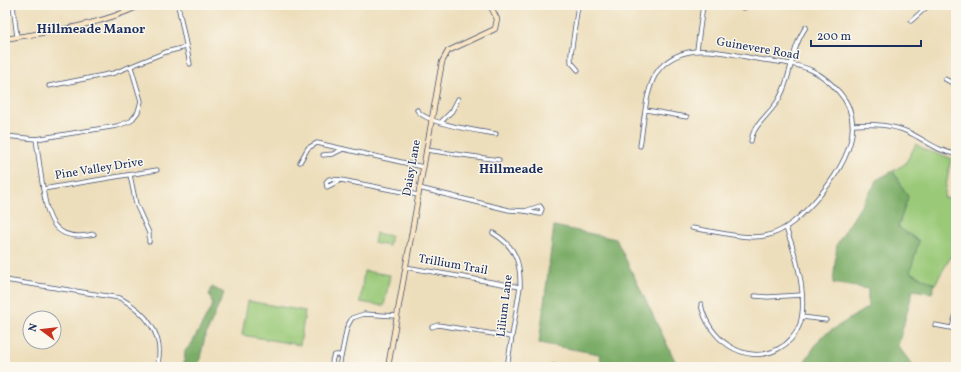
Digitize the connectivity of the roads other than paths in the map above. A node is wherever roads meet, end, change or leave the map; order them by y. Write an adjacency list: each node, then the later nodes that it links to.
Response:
1 (13, 5): 12 (street)
2 (178, 5): 14 (street)
3 (490, 5): 27 (street, Daisy Lane)
4 (578, 5): 19 (street)
5 (704, 5): 15 (street)
6 (722, 5): 7 (street)
7 (751, 5)
8 (929, 5): 10 (street)
9 (139, 6): 12 (street)
10 (911, 21)
11 (806, 27): 17 (street)
12 (17, 37): 13 (street)
13 (5, 39)
14 (186, 47): 16 (street); 18 (street)
15 (697, 50): 17 (street, Guinevere Road); 25 (street, Guinevere Road)
16 (190, 64)
17 (791, 64): 29 (street, Guinevere Road); 33 (street)
18 (131, 67): 22 (street); 32 (street)
19 (578, 70)
20 (946, 79): 21 (street)
21 (956, 85)
22 (49, 86)
23 (458, 99): 28 (street)
24 (417, 110): 27 (street)
25 (646, 110): 26 (street); 35 (street, Guinevere Road)
26 (687, 117)
27 (432, 119): 28 (street); 37 (street, Daisy Lane)
28 (441, 122): 30 (street)
29 (853, 125): 39 (street); 52 (street, Guinevere Road)
30 (496, 134)
31 (5, 136): 32 (street)
32 (36, 139): 48 (street)
33 (751, 140)
34 (332, 146): 36 (street); 38 (street); 42 (street)
35 (640, 146)
36 (344, 148): 38 (street); 43 (street)
37 (426, 150): 41 (street); 43 (street, Daisy Lane)
38 (333, 154): 40 (street)
39 (956, 154)
40 (324, 155)
41 (499, 160)
42 (300, 162)
43 (423, 167): 47 (street, Daisy Lane)
44 (157, 170): 45 (street, Pine Valley Drive)
45 (130, 175): 48 (street, Pine Valley Drive); 55 (street)
46 (341, 180): 49 (street)
47 (419, 188): 49 (street, Daisy Lane); 50 (street)
48 (43, 189): 54 (street)
49 (418, 195): 56 (street, Daisy Lane)
50 (525, 211)
51 (692, 228): 52 (street, Guinevere Road)
52 (786, 228): 59 (street)
53 (493, 233): 58 (street, Lilium Lane)
54 (94, 234)
55 (149, 242)
56 (405, 267): 58 (street, Trillium Trail); 63 (street, Daisy Lane)
57 (5, 280): 72 (street)
58 (520, 287): 69 (street, Lilium Lane)
59 (801, 295): 60 (street); 64 (street)
60 (756, 296)
61 (701, 304): 64 (street)
62 (956, 314): 68 (street)
63 (396, 316): 70 (street); 75 (street, Daisy Lane)
64 (802, 316): 65 (street)
65 (826, 320)
66 (935, 325): 68 (street)
67 (432, 327): 69 (street)
68 (954, 329)
69 (512, 337): 76 (street, Lilium Lane)
70 (341, 356): 73 (street); 74 (street)
71 (553, 366): 77 (street)
72 (157, 367)
73 (334, 367)
74 (339, 367)
75 (388, 367)
76 (507, 367)
77 (560, 367)

